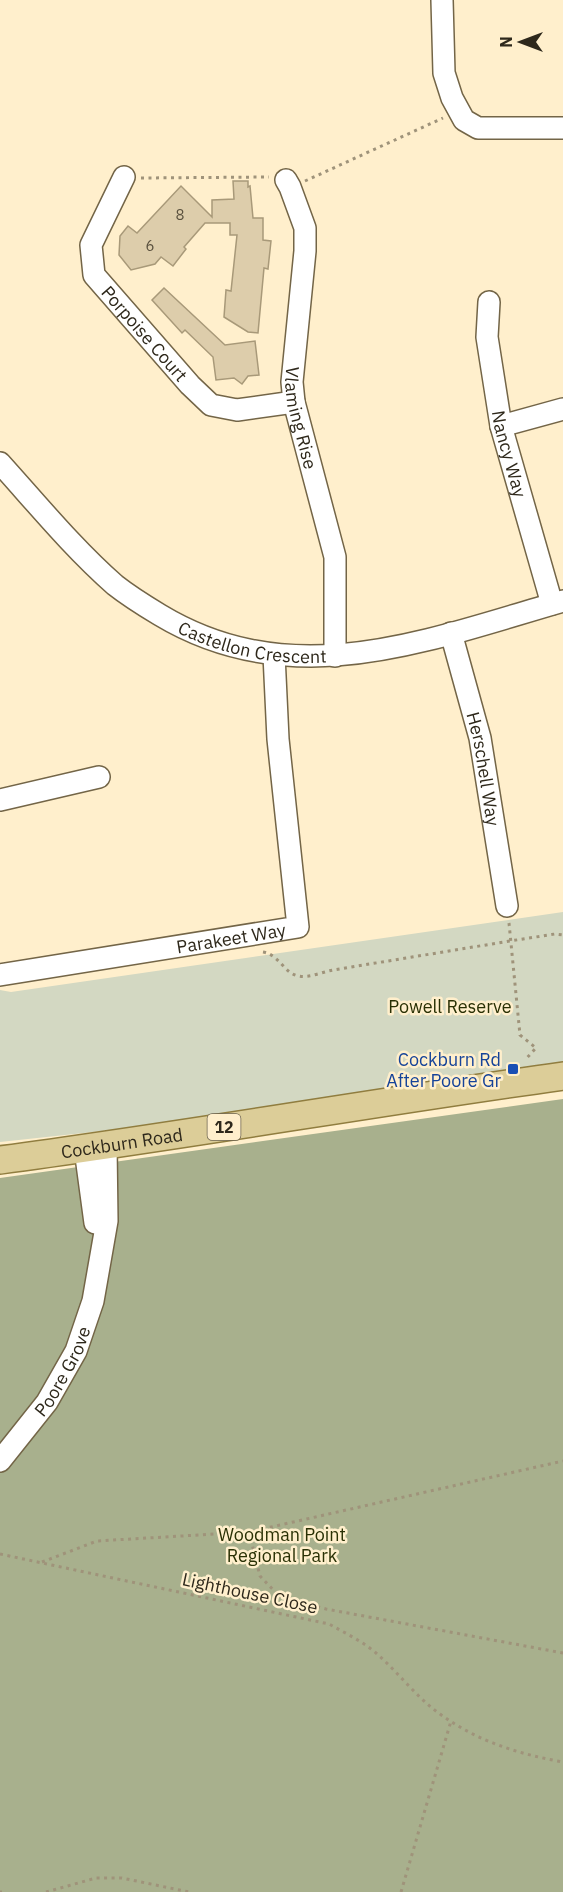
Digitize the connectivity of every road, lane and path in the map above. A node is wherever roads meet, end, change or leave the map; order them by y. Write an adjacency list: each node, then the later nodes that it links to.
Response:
1 (442, 0): 3 (street)
2 (448, 116): 6 (path)
3 (563, 128)
4 (124, 177): 8 (street, Porpoise Court)
5 (145, 178): 6 (path)
6 (286, 180): 8 (street, Vlaming Rise)
7 (489, 302): 10 (street, Nancy Way)
8 (294, 402): 15 (street, Vlaming Rise)
9 (563, 410): 10 (street)
10 (501, 426): 12 (street, Nancy Way)
11 (0, 463): 14 (street, Castellon Crescent)
12 (557, 602): 13 (street, Castellon Crescent)
13 (451, 633): 15 (street, Castellon Crescent); 18 (street, Herschell Way)
14 (274, 655): 15 (street, Castellon Crescent); 22 (street, Parakeet Way)
15 (335, 656)
16 (99, 777): 17 (street)
17 (0, 800)
18 (507, 906)
19 (563, 935): 20 (path)
20 (510, 940): 21 (path); 23 (path)
21 (255, 953)
22 (0, 975)
23 (523, 1063)
24 (563, 1076): 25 (main road, Cockburn Road / 12)
25 (95, 1147): 26 (main road, Cockburn Road / 12); 27 (street, Poore Grove)
26 (0, 1160)
27 (0, 1461)
28 (563, 1461): 29 (path)
29 (249, 1532): 31 (path); 32 (path)
30 (0, 1554): 31 (path, Lighthouse Close)
31 (40, 1562): 33 (path, Lighthouse Close)
32 (563, 1653)
33 (451, 1721): 34 (path, Lighthouse Close); 37 (path)
34 (563, 1762)
35 (46, 1892): 36 (path)
36 (189, 1892)
37 (401, 1892)

